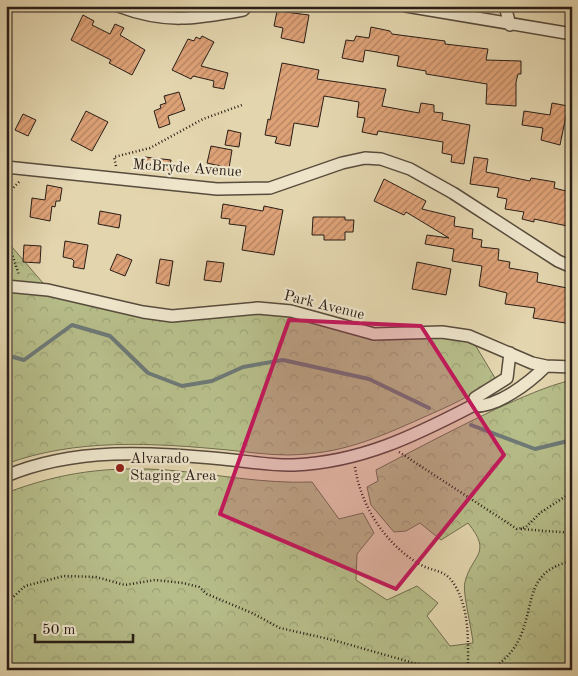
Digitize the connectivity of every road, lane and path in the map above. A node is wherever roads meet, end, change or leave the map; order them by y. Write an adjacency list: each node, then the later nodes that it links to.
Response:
1 (118, 6): 2 (street)
2 (247, 6)
3 (406, 6): 5 (street)
4 (505, 6): 5 (street)
5 (510, 25): 6 (street)
6 (572, 34)
7 (242, 105): 10 (path)
8 (6, 168): 9 (street, McBryde Avenue)
9 (20, 170): 10 (street, McBryde Avenue); 11 (path)
10 (120, 180): 13 (street, McBryde Avenue)
11 (6, 195)
12 (6, 236): 15 (path)
13 (572, 267)
14 (6, 286): 15 (street, Park Avenue)
15 (33, 288): 16 (street, Park Avenue)
16 (510, 353): 17 (street, Park Avenue); 19 (street)
17 (546, 366): 18 (street, Park Avenue); 20 (street)
18 (572, 367)
19 (507, 378): 20 (street); 21 (street)
20 (514, 391): 21 (street)
21 (472, 406): 22 (street)
22 (389, 446): 23 (street); 26 (path)
23 (354, 458): 24 (street); 31 (path)
24 (6, 476)
25 (572, 492): 26 (path)
26 (517, 529): 27 (path)
27 (572, 532)
28 (572, 561): 32 (path)
29 (6, 608): 30 (path)
30 (438, 670)
31 (468, 670)
32 (491, 670)

